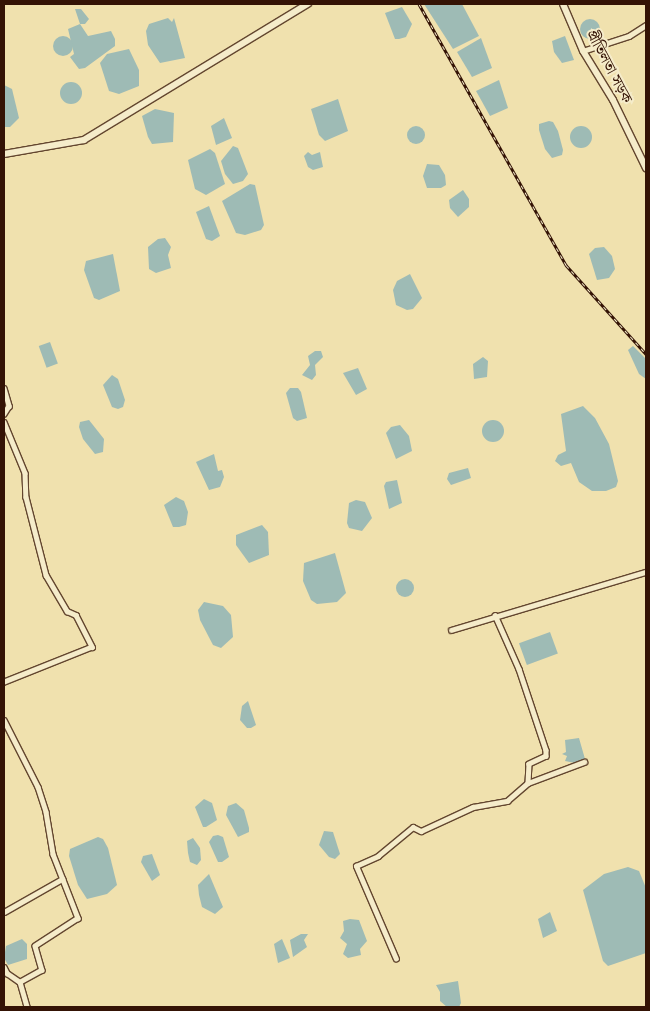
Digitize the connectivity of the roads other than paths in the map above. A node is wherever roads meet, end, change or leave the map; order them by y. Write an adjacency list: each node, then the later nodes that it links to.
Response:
1 (308, 4): 5 (street)
2 (563, 4): 4 (main road, প্রীতিলতা সড়ক)
3 (646, 25): 4 (street)
4 (583, 51): 6 (main road, প্রীতিলতা সড়ক)
5 (4, 154)
6 (646, 168)
7 (4, 388): 8 (street)
8 (4, 414)
9 (4, 422): 13 (street)
10 (646, 572): 11 (street)
11 (494, 616): 12 (street); 16 (street)
12 (450, 630)
13 (4, 682)
14 (4, 720): 17 (street)
15 (584, 762): 16 (street)
16 (528, 784): 19 (street)
17 (62, 879): 18 (street); 21 (street)
18 (4, 912)
19 (396, 959)
20 (4, 967): 21 (street)
21 (20, 982): 22 (street)
22 (27, 1007)

